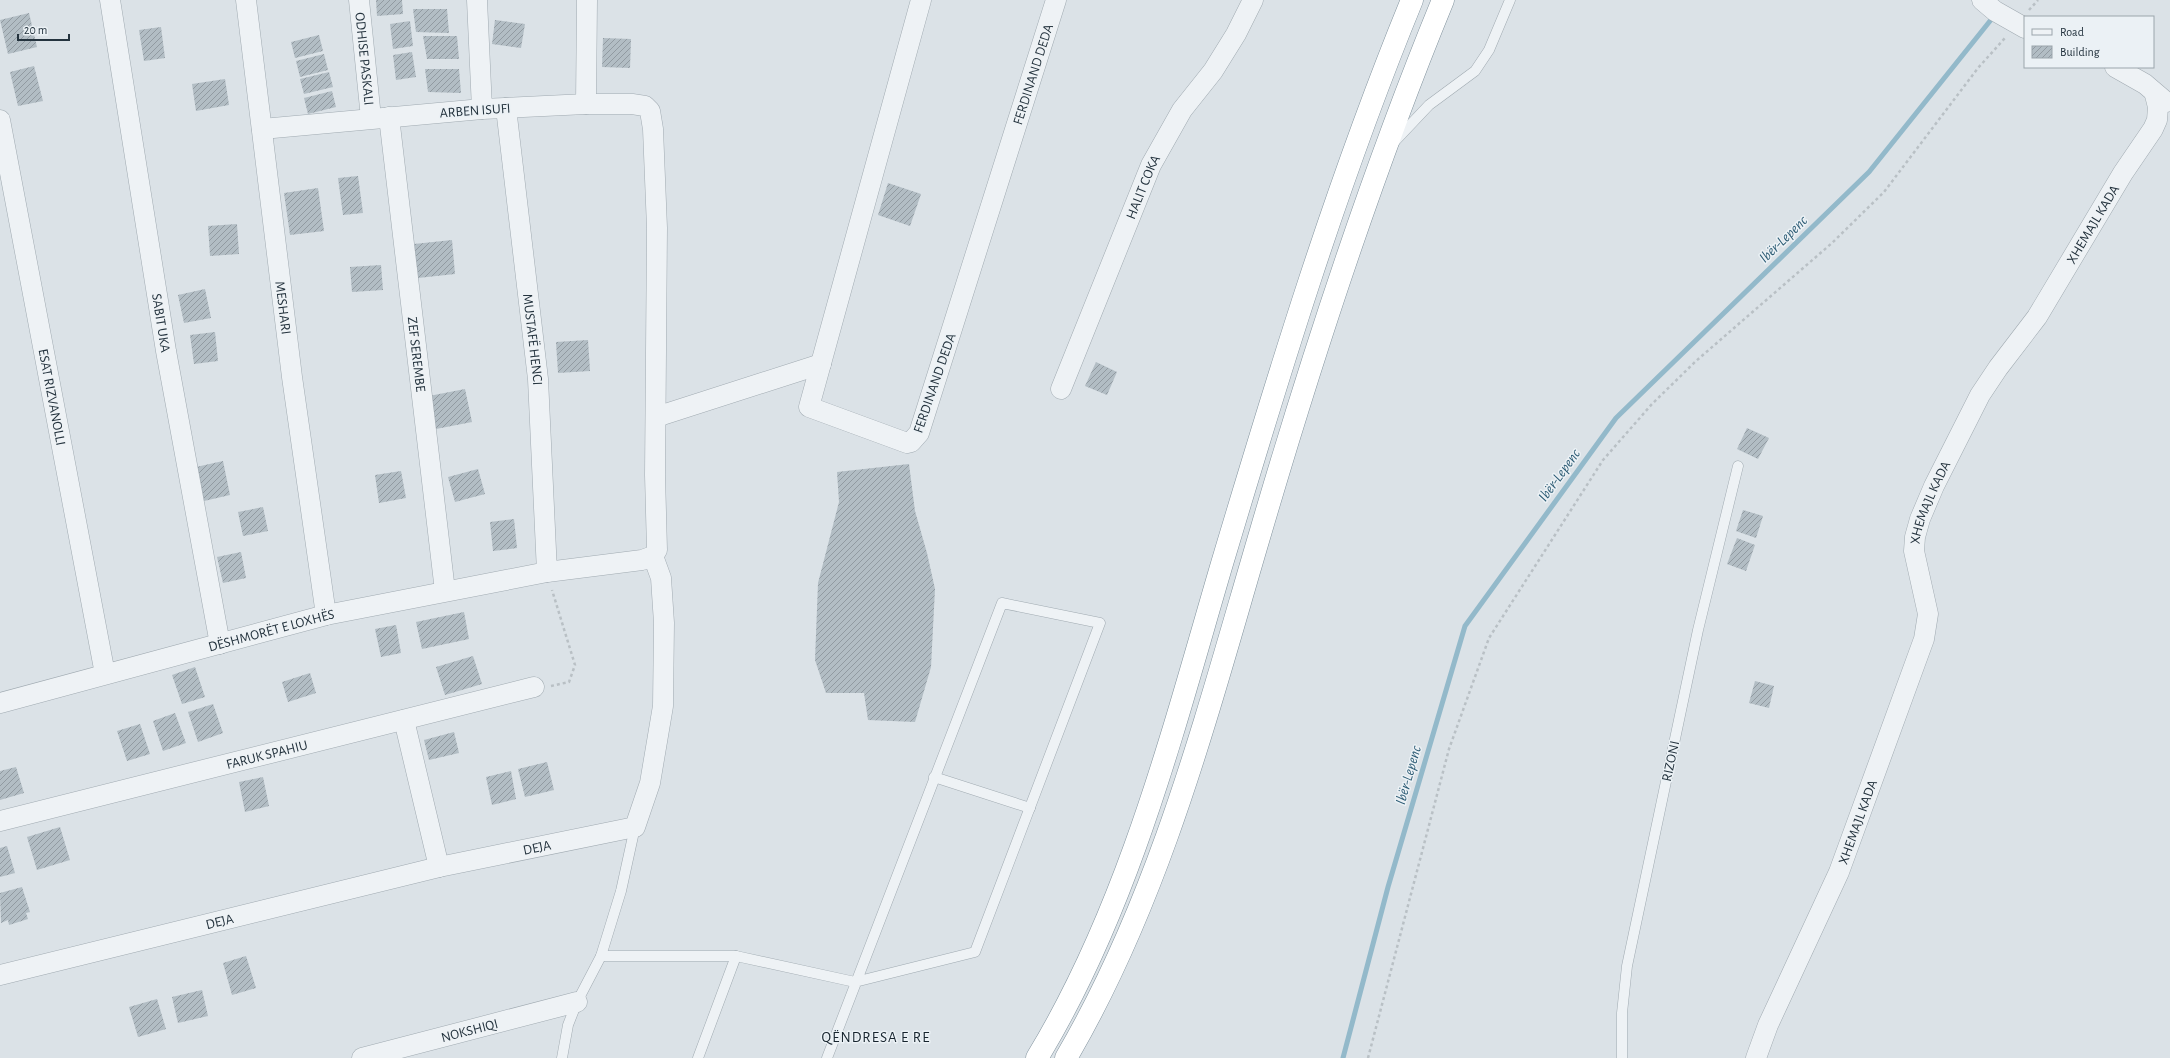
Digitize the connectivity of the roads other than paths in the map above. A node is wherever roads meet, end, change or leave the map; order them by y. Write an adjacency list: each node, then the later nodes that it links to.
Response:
1 (110, 0): 31 (street, SABIT UKA)
2 (246, 0): 21 (street, MESHARI)
3 (359, 0): 19 (street, ODHISE PASKALI)
4 (477, 0): 18 (street)
5 (587, 0): 16 (street)
6 (921, 0): 23 (street, FERDINAND DEDA)
7 (1056, 0): 23 (street, FERDINAND DEDA)
8 (1253, 0): 24 (street, HALIT COKA)
9 (1412, 0): 50 (highway)
10 (1443, 0): 22 (highway)
11 (1510, 0): 22 (lane)
12 (1982, 0): 13 (street)
13 (2021, 26)
14 (2117, 68): 15 (street)
15 (2163, 100): 53 (street, XHEMAJL KADA)
16 (586, 104): 17 (street, ARBEN ISUFI); 25 (street, ARBEN ISUFI)
17 (506, 108): 18 (street, ARBEN ISUFI); 28 (street, MUSTAFË HENCI)
18 (482, 109): 19 (street, ARBEN ISUFI)
19 (380, 117): 21 (street, ARBEN ISUFI); 29 (street, ZEF SEREMBE)
20 (0, 120): 32 (street, ESAT RIZVANOLLI)
21 (262, 129): 30 (street, MESHARI)
22 (1382, 154): 51 (highway)
23 (821, 364): 25 (street)
24 (1060, 389)
25 (656, 417): 27 (street)
26 (1738, 466): 52 (lane, RIZONI)
27 (653, 556): 28 (street, DËSHMORËT E LOXHËS); 39 (street)
28 (547, 572): 29 (street, DËSHMORËT E LOXHËS)
29 (444, 592): 30 (street, DËSHMORËT E LOXHËS)
30 (326, 615): 31 (street, DËSHMORËT E LOXHËS)
31 (220, 644): 32 (street, DËSHMORËT E LOXHËS)
32 (105, 674): 34 (street, DËSHMORËT E LOXHËS)
33 (534, 687): 35 (street, FARUK SPAHIU)
34 (0, 703)
35 (404, 720): 38 (street, FARUK SPAHIU); 40 (street)
36 (934, 778): 37 (lane); 37 (lane); 44 (lane)
37 (1030, 808): 44 (lane)
38 (0, 821)
39 (635, 827): 40 (street, DEJA); 41 (lane)
40 (439, 867): 43 (street, DEJA)
41 (601, 956): 42 (lane); 45 (lane)
42 (736, 956): 44 (lane); 48 (lane)
43 (0, 975)
44 (855, 982): 49 (lane)
45 (577, 1002): 46 (street, NOKSHIQI); 47 (lane)
46 (362, 1058)
47 (562, 1058)
48 (698, 1058)
49 (827, 1058)
50 (1037, 1058)
51 (1066, 1058)
52 (1622, 1058)
53 (1756, 1058)

